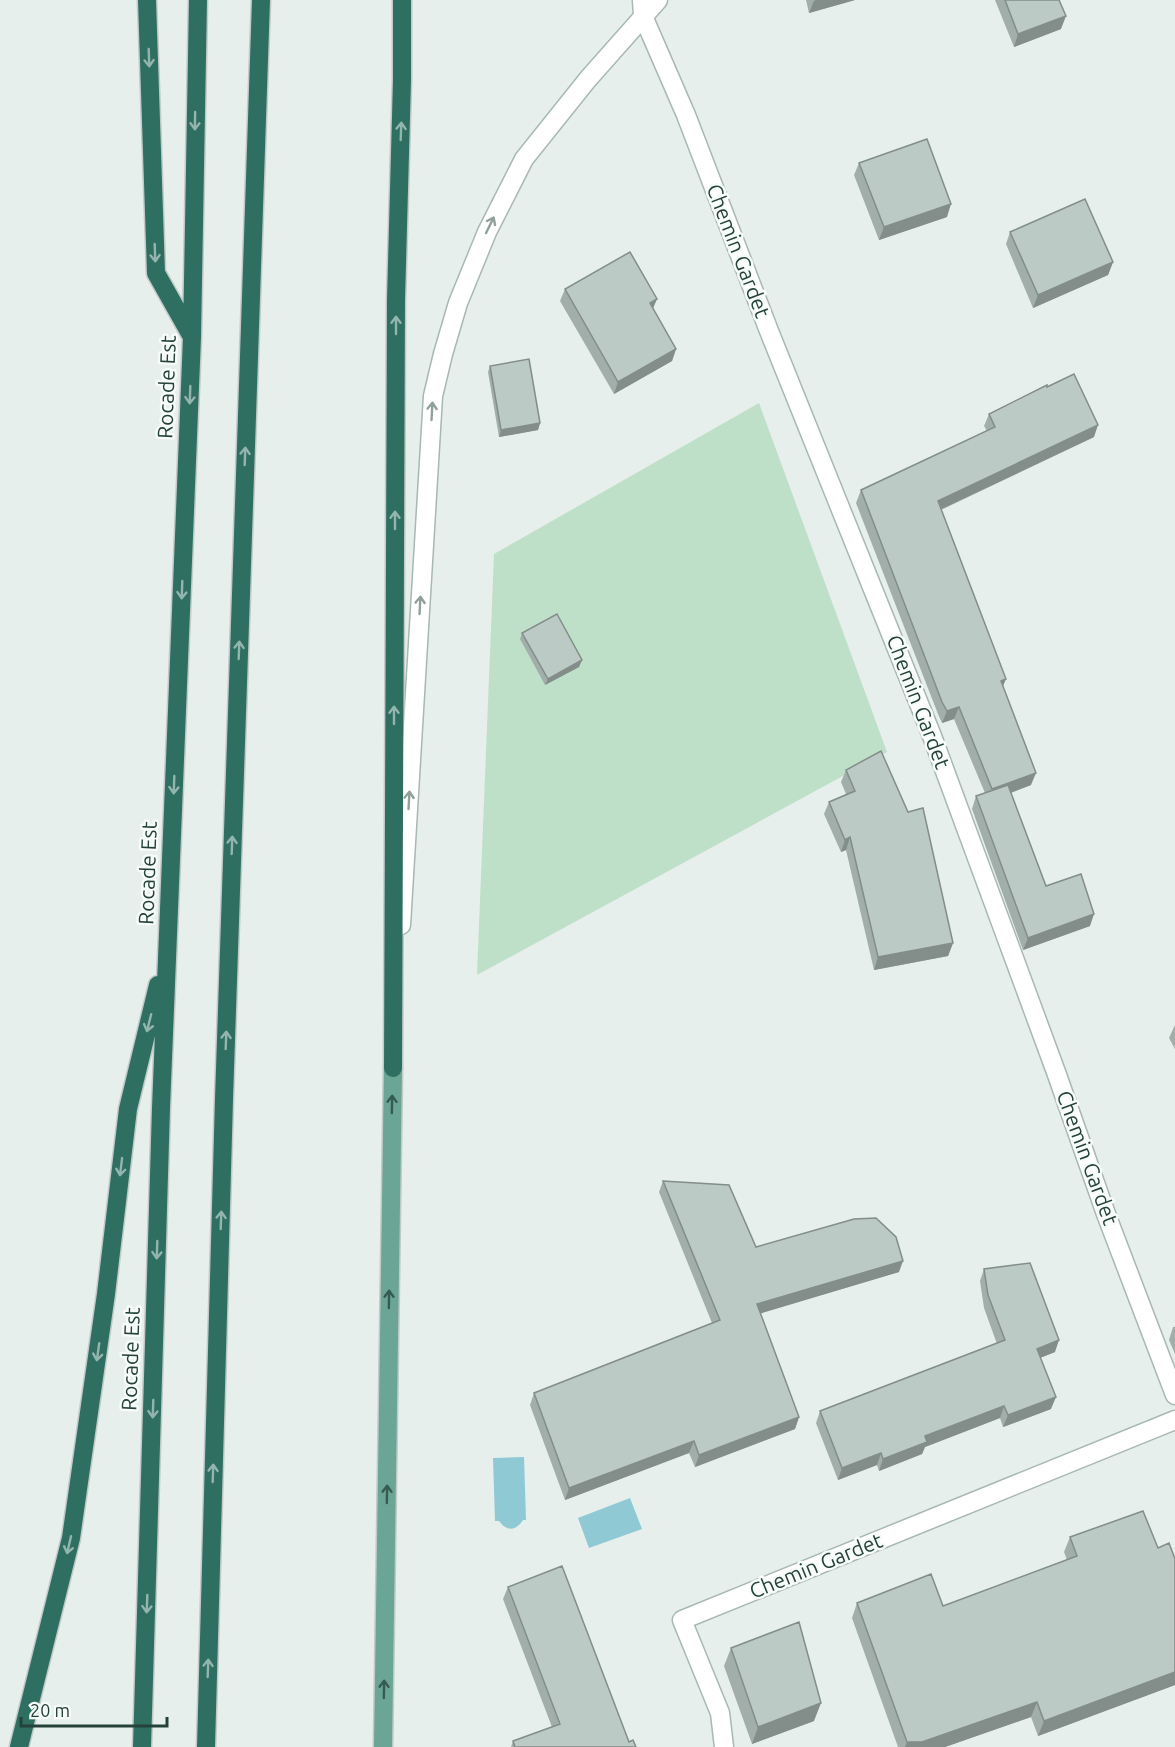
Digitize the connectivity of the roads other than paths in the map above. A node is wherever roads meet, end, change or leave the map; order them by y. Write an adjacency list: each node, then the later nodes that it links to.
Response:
1 (147, 0): 7 (highway, one-way to 7)
2 (198, 0): 7 (highway, Rocade Est, one-way to 7)
3 (261, 0): 14 (highway, one-way to 3)
4 (402, 0): 9 (highway, one-way to 4)
5 (658, 0): 6 (street)
6 (642, 8): 9 (street, one-way to 6); 10 (street, Chemin Gardet)
7 (192, 337): 8 (highway, Rocade Est, one-way to 8)
8 (168, 945): 12 (highway, one-way to 12); 13 (highway, Rocade Est, one-way to 13)
9 (393, 1068): 15 (main road, one-way to 9)
10 (1175, 1395)
11 (1175, 1420): 16 (street, Chemin Gardet)
12 (19, 1747)
13 (142, 1747)
14 (206, 1747)
15 (383, 1747)
16 (723, 1747)

